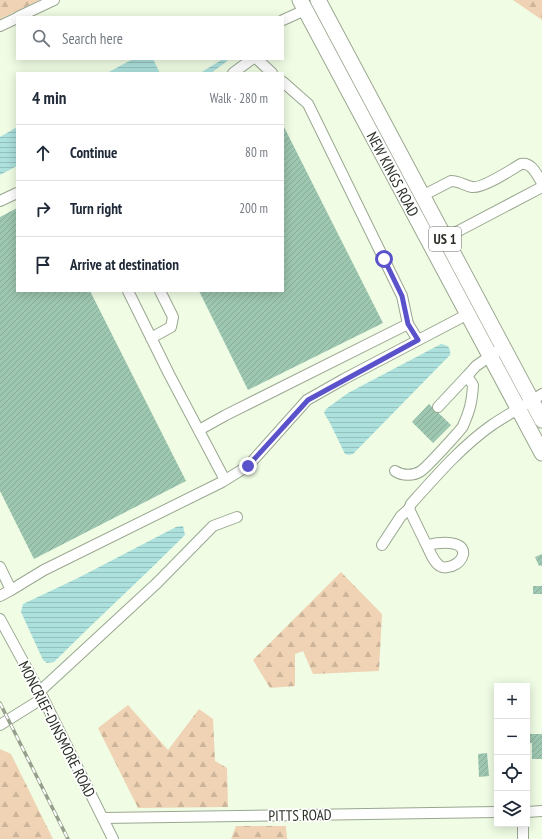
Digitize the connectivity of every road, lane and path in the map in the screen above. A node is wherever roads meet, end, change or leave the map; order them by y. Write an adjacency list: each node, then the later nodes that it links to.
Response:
1 (54, 0): 4 (street)
2 (318, 0): 7 (highway, NEW KINGS ROAD / US 1)
3 (302, 5): 6 (street); 7 (highway); 22 (highway, NEW KINGS ROAD / US 1)
4 (20, 16)
5 (16, 18): 8 (street)
6 (284, 19)
7 (331, 25): 17 (highway, NEW KINGS ROAD / US 1)
8 (0, 26)
9 (251, 60): 11 (street)
10 (258, 60): 12 (street)
11 (234, 72)
12 (271, 72)
13 (284, 83): 23 (street)
14 (542, 183): 17 (street)
15 (542, 187): 19 (street)
16 (16, 194): 18 (street)
17 (422, 196): 19 (highway, NEW KINGS ROAD / US 1)
18 (0, 202)
19 (445, 238): 26 (highway, NEW KINGS ROAD / US 1)
20 (128, 292): 24 (street)
21 (161, 292): 24 (street)
22 (468, 314): 25 (street); 27 (highway, NEW KINGS ROAD / US 1)
23 (408, 324): 25 (street); 33 (street)
24 (151, 338): 33 (street)
25 (418, 340): 36 (street)
26 (503, 347): 27 (street); 29 (highway, NEW KINGS ROAD / US 1)
27 (490, 356): 28 (street); 31 (highway, NEW KINGS ROAD / US 1)
28 (466, 376): 30 (street); 35 (street)
29 (537, 398): 31 (street); 32 (highway, NEW KINGS ROAD / US 1)
30 (438, 407)
31 (519, 409): 34 (highway, NEW KINGS ROAD / US 1); 37 (street)
32 (542, 420)
33 (199, 430): 36 (street)
34 (542, 453)
35 (395, 471)
36 (225, 480): 42 (street)
37 (409, 509): 39 (street); 40 (street)
38 (237, 517): 45 (street)
39 (382, 545)
40 (427, 545)
41 (0, 567): 42 (street)
42 (11, 590): 43 (street)
43 (0, 596)
44 (0, 619): 45 (street, MONCRIEF-DINSMORE ROAD)
45 (41, 695): 46 (street); 50 (street, MONCRIEF-DINSMORE ROAD)
46 (0, 725)
47 (494, 812): 50 (street, PITTS ROAD)
48 (530, 812): 49 (street)
49 (542, 812)
50 (103, 818): 52 (street, MONCRIEF-DINSMORE ROAD)
51 (523, 827): 53 (street)
52 (113, 839)
53 (523, 839)

